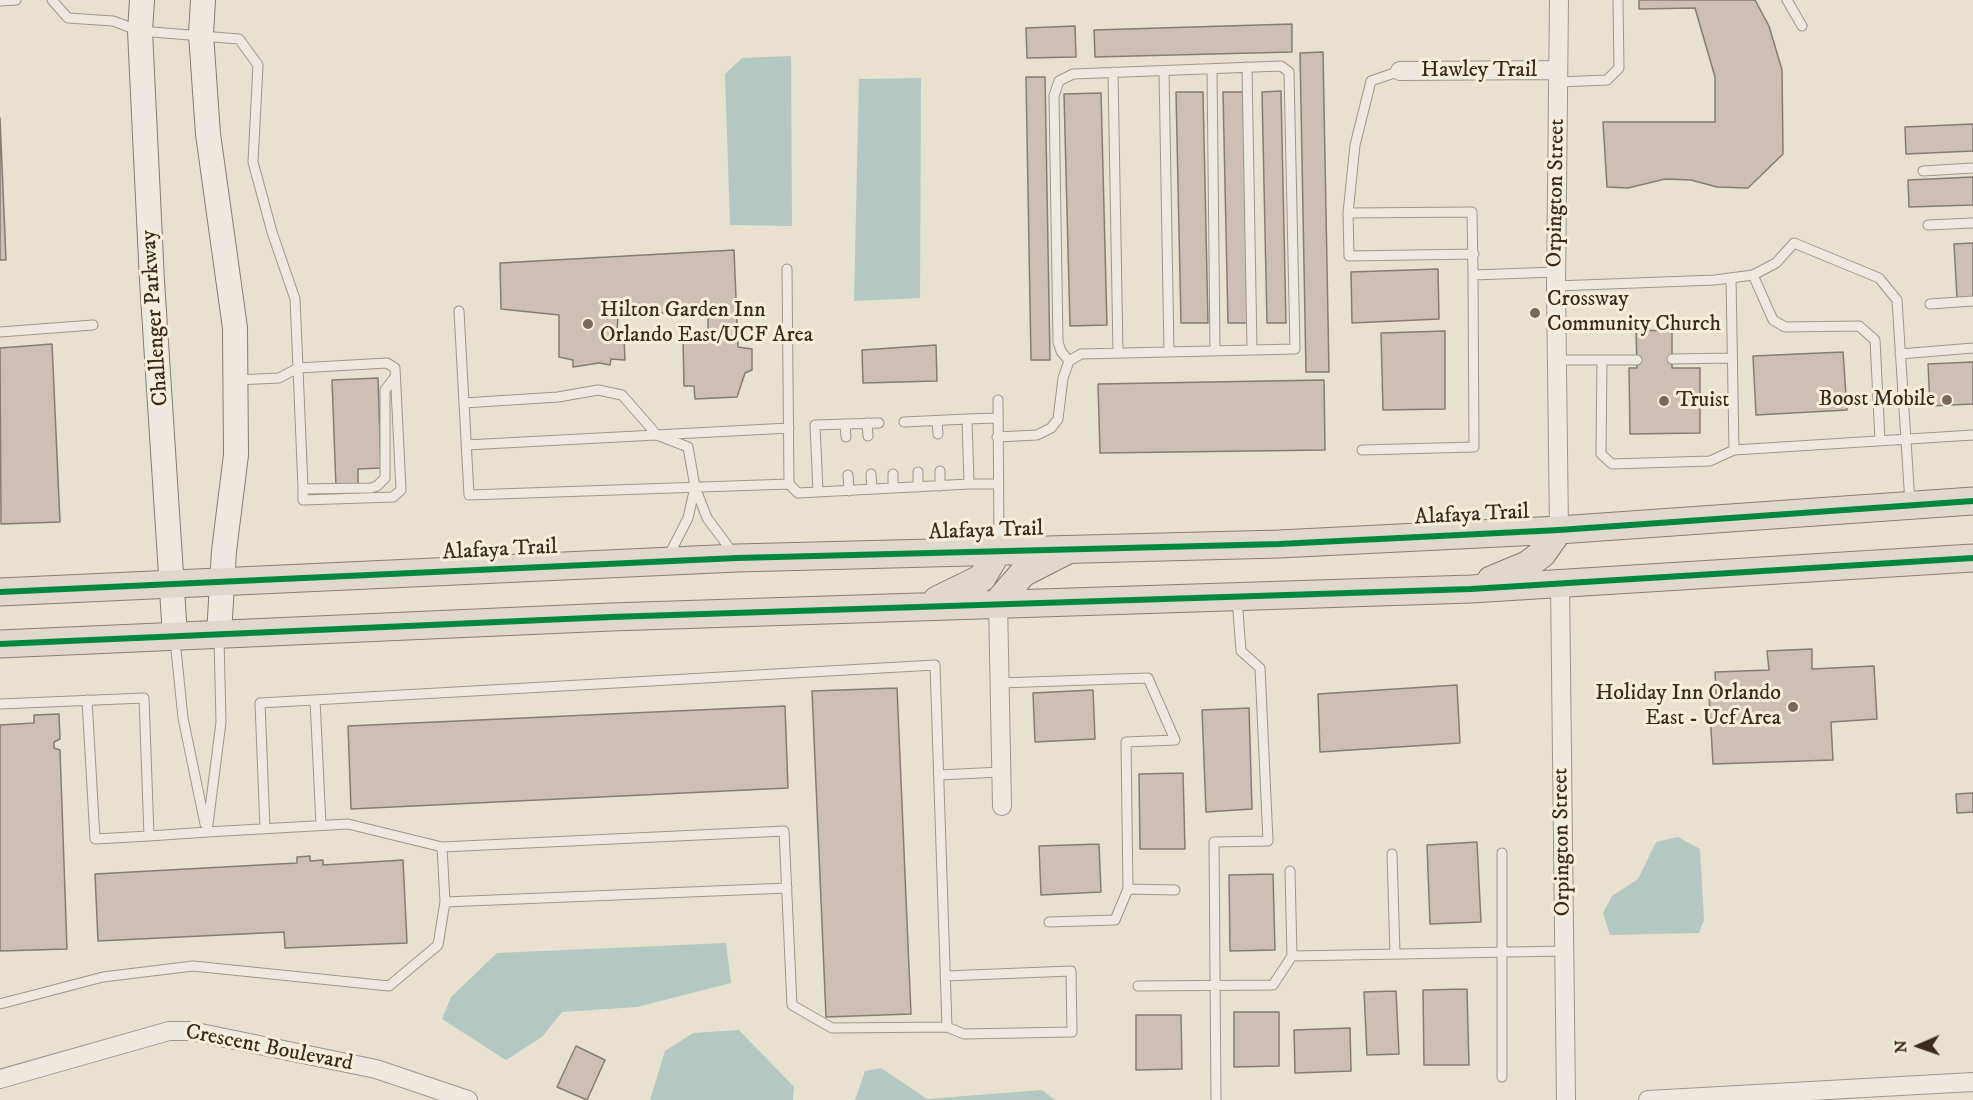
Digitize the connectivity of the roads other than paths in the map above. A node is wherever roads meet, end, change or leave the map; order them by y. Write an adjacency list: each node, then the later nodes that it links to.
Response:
1 (16, 0): 8 (lane)
2 (52, 0): 10 (lane)
3 (142, 0): 10 (main road, Challenger Parkway)
4 (202, 0): 11 (main road)
5 (1559, 0): 17 (street, Orpington Street)
6 (1618, 0): 17 (lane)
7 (1787, 0): 9 (lane)
8 (0, 1)
9 (1802, 26)
10 (140, 31): 11 (lane); 98 (main road, Challenger Parkway)
11 (201, 34): 46 (lane); 48 (main road)
12 (1247, 68): 13 (lane); 36 (lane); 36 (lane)
13 (1212, 69): 14 (lane); 35 (lane)
14 (1164, 71): 16 (lane); 37 (lane)
15 (1400, 71): 17 (street, Hawley Trail); 20 (lane)
16 (1113, 72): 38 (lane); 42 (lane)
17 (1558, 76): 28 (street, Orpington Street)
18 (1973, 168): 19 (lane)
19 (1923, 171)
20 (1348, 213): 23 (lane); 23 (lane)
21 (1973, 223): 22 (lane)
22 (1928, 225)
23 (1474, 254): 25 (lane)
24 (787, 269): 59 (lane)
25 (1473, 274): 28 (lane); 70 (lane)
26 (1753, 275): 27 (lane); 39 (lane); 68 (lane)
27 (1731, 278): 28 (lane); 40 (lane)
28 (1556, 279): 43 (street, Orpington Street)
29 (1973, 301): 30 (lane)
30 (1930, 304)
31 (459, 311): 50 (lane)
32 (93, 326): 33 (lane)
33 (0, 332)
34 (1973, 348): 39 (lane)
35 (1215, 350): 36 (lane); 37 (lane)
36 (1252, 350)
37 (1169, 352): 38 (lane)
38 (1118, 353): 42 (lane)
39 (1900, 354): 67 (lane)
40 (1732, 358): 41 (lane); 71 (lane)
41 (1672, 359)
42 (1070, 360): 65 (lane)
43 (1557, 360): 44 (lane); 90 (street, Orpington Street)
44 (1602, 360): 45 (lane); 71 (lane)
45 (1637, 360)
46 (298, 368): 47 (lane); 48 (lane); 84 (lane)
47 (395, 377): 84 (lane); 84 (lane)
48 (236, 380): 96 (main road)
49 (998, 400): 51 (lane)
50 (464, 403): 62 (lane); 69 (lane)
51 (998, 418): 52 (lane); 65 (lane)
52 (967, 419): 53 (lane); 78 (lane)
53 (937, 421): 55 (lane); 61 (lane)
54 (904, 422): 55 (lane)
55 (916, 422): 60 (lane)
56 (867, 423): 57 (lane); 58 (lane); 64 (lane)
57 (879, 423)
58 (845, 424): 66 (lane); 87 (lane)
59 (789, 428): 62 (lane); 77 (lane)
60 (916, 434)
61 (938, 434)
62 (657, 435): 69 (lane); 81 (lane)
63 (1973, 435): 67 (lane)
64 (868, 436)
65 (997, 437): 79 (lane)
66 (846, 438)
67 (1906, 439): 68 (lane); 89 (lane)
68 (1880, 441): 71 (lane)
69 (466, 445): 81 (lane)
70 (1362, 450)
71 (1734, 450)
72 (940, 471): 80 (lane)
73 (918, 472): 82 (lane)
74 (871, 474): 85 (lane)
75 (893, 474): 83 (lane)
76 (848, 475): 86 (lane)
77 (789, 484): 81 (lane); 87 (lane)
78 (969, 484): 79 (lane); 80 (lane)
79 (998, 484): 92 (lane)
80 (940, 486): 82 (lane)
81 (695, 487): 93 (lane); 95 (lane)
82 (918, 487): 83 (lane)
83 (893, 488): 85 (lane)
84 (303, 489)
85 (872, 489): 86 (lane)
86 (849, 491): 87 (lane)
87 (818, 492)
88 (1973, 501): 89 (main road, Alafaya Trail)
89 (1910, 504): 90 (main road, Alafaya Trail)
90 (1558, 530): 91 (main road, Alafaya Trail); 99 (main road)
91 (1072, 548): 92 (main road, Alafaya Trail); 102 (main road)
92 (999, 549): 93 (main road, Alafaya Trail); 103 (main road)
93 (737, 558): 95 (main road, Alafaya Trail)
94 (1973, 558): 97 (main road)
95 (666, 561): 96 (main road, Alafaya Trail)
96 (222, 582): 98 (main road, Alafaya Trail); 104 (main road)
97 (1560, 583): 99 (main road); 127 (street, Orpington Street)
98 (171, 584): 100 (main road, Alafaya Trail); 105 (main road, Challenger Parkway)
99 (1471, 589): 101 (main road)
100 (0, 592)
101 (1237, 597): 102 (main road); 132 (lane)
102 (998, 602): 103 (main road); 107 (street)
103 (928, 605): 104 (main road)
104 (219, 634): 105 (main road); 116 (lane)
105 (175, 636): 106 (main road); 116 (lane)
106 (0, 645)
107 (1000, 682): 111 (street); 123 (lane)
108 (87, 700): 110 (lane); 117 (lane); 117 (lane)
109 (315, 700): 112 (lane); 114 (lane); 115 (lane)
110 (0, 704)
111 (1001, 772): 112 (lane); 113 (street)
112 (939, 775): 131 (lane)
113 (1002, 807)
114 (321, 825): 115 (lane); 118 (lane)
115 (265, 829): 116 (lane)
116 (207, 832): 117 (lane)
117 (149, 836)
118 (442, 847): 122 (lane); 125 (lane)
119 (1392, 854): 129 (lane)
120 (1502, 854): 128 (lane)
121 (1290, 871): 130 (lane)
122 (787, 888): 125 (lane); 135 (lane)
123 (1128, 889): 124 (lane); 126 (lane)
124 (1175, 890)
125 (445, 902): 134 (lane)
126 (1049, 922)
127 (1564, 951): 128 (lane); 142 (street, Orpington Street)
128 (1502, 952): 129 (lane); 136 (lane)
129 (1395, 954): 130 (lane)
130 (1293, 956): 132 (lane)
131 (945, 976): 135 (lane); 135 (lane)
132 (1215, 985): 133 (lane); 141 (lane)
133 (1138, 986)
134 (0, 1004)
135 (947, 1027)
136 (1502, 1077)
137 (0, 1079): 140 (street, Crescent Boulevard)
138 (1973, 1082): 139 (street)
139 (1777, 1096): 143 (street)
140 (468, 1100)
141 (1216, 1100)
142 (1566, 1100)
143 (1648, 1100)

